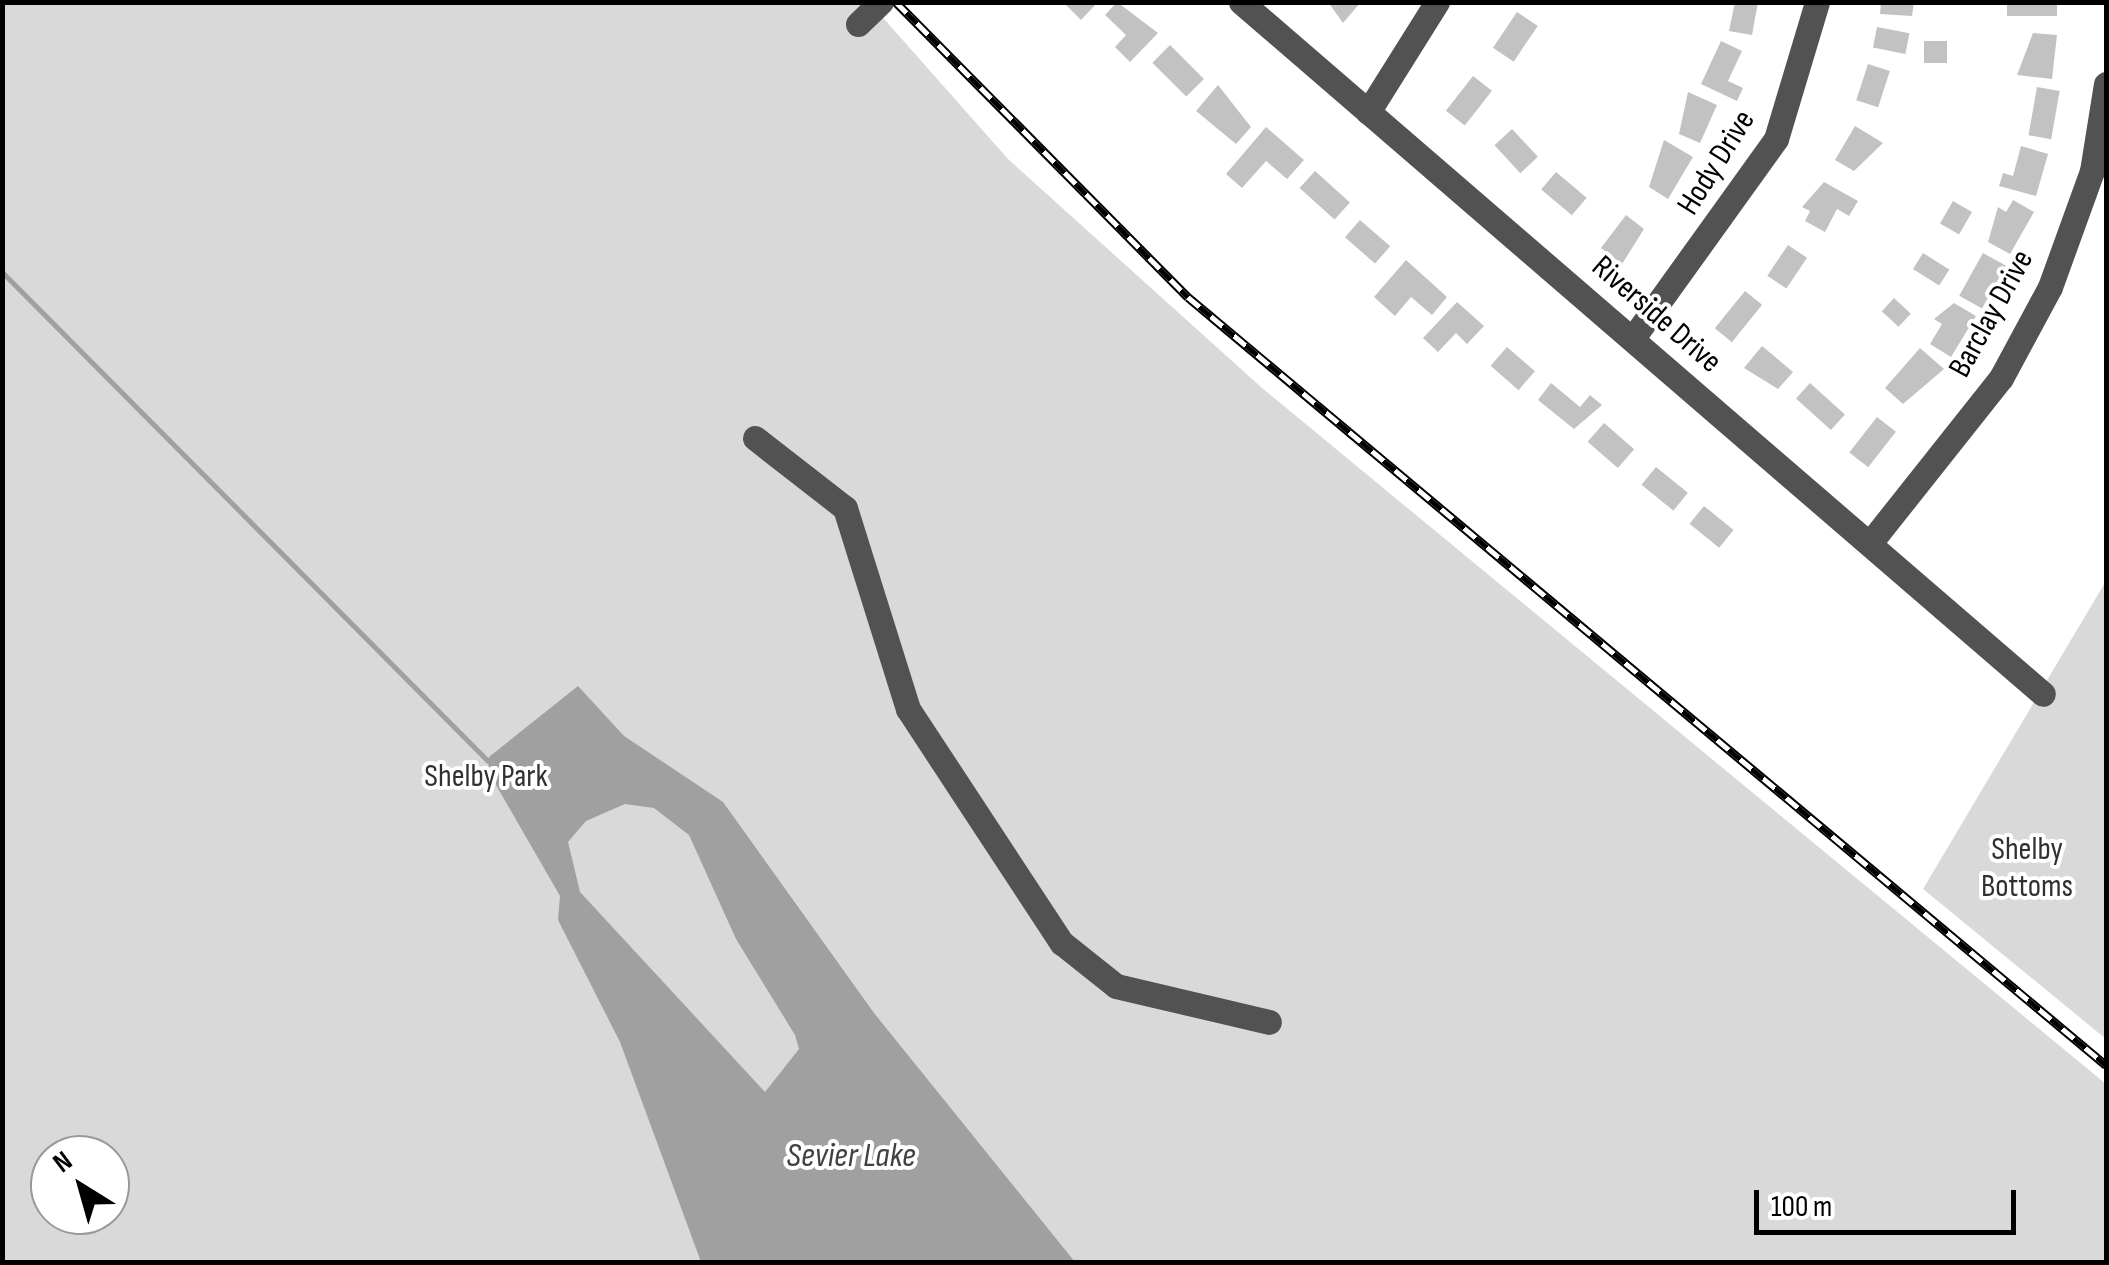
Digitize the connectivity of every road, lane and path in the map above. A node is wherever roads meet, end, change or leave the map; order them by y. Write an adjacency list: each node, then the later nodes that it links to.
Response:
1 (881, 2): 5 (street)
2 (1241, 2): 7 (street, Riverside Drive)
3 (1437, 2): 7 (street)
4 (1818, 2): 8 (street, Hody Drive)
5 (858, 24)
6 (2106, 84): 10 (street, Barclay Drive)
7 (1368, 112): 8 (street, Riverside Drive)
8 (1633, 338): 10 (street, Riverside Drive)
9 (756, 438): 12 (street)
10 (1870, 543): 11 (street, Riverside Drive)
11 (2035, 686)
12 (1269, 1022)

